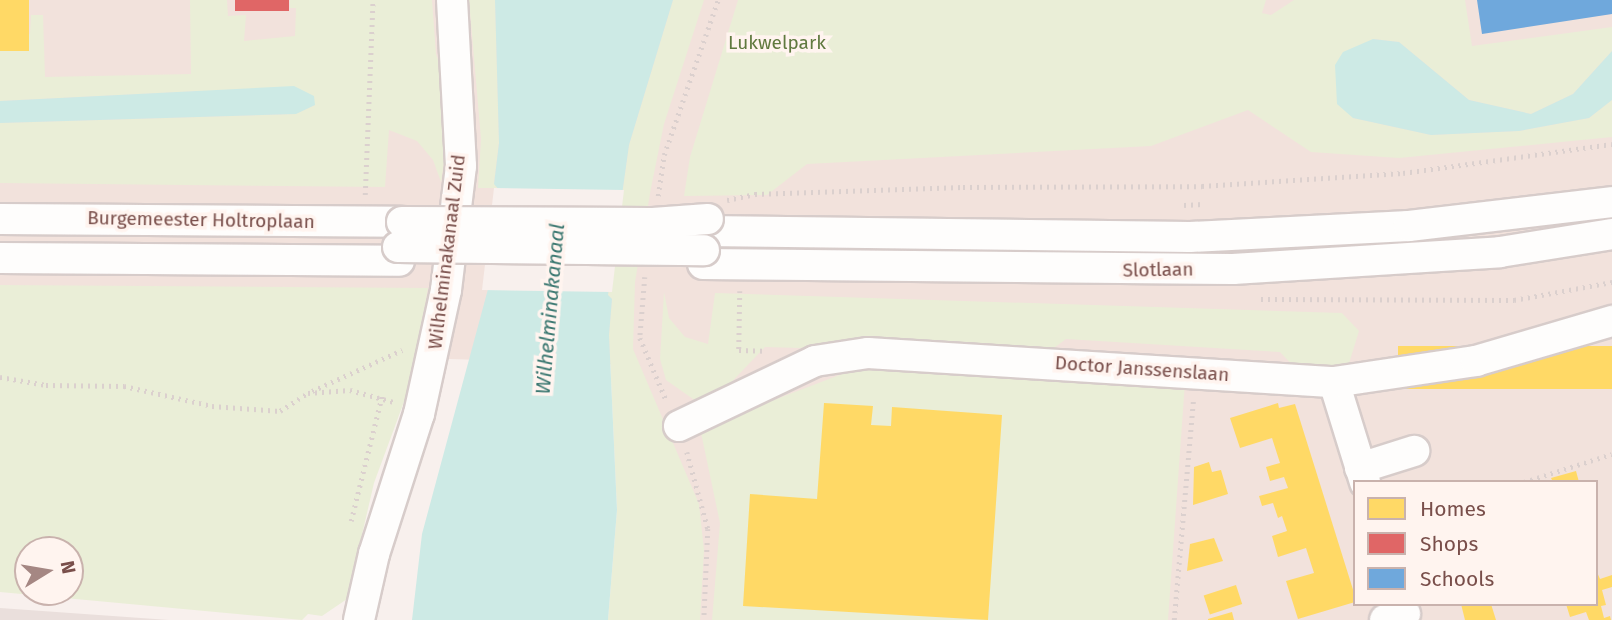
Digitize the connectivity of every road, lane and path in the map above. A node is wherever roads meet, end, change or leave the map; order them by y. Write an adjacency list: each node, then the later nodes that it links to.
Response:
1 (373, 0): 4 (path)
2 (452, 0): 18 (street, Wilhelminakanaal Zuid)
3 (1612, 144): 12 (path)
4 (365, 182)
5 (1612, 186): 12 (street)
6 (1612, 202): 12 (street, Slotlaan)
7 (1210, 204): 9 (path)
8 (752, 205): 12 (path)
9 (1170, 205)
10 (0, 219): 14 (street, Burgemeester Holtroplaan)
11 (1612, 219): 12 (street, Slotlaan)
12 (711, 228): 13 (street, Slotlaan); 14 (street); 14 (street, bridge)
13 (1612, 234)
14 (400, 243): 15 (street, Burgemeester Holtroplaan); 16 (street, Burgemeester Holtroplaan)
15 (0, 244)
16 (0, 258)
17 (740, 281): 20 (path)
18 (443, 312): 24 (path); 25 (street, Wilhelminakanaal Zuid)
19 (1612, 321): 23 (street, Doctor Janssenslaan)
20 (739, 350)
21 (1196, 372): 23 (street, Doctor Janssenslaan); 26 (street, Doctor Janssenslaan); 35 (path)
22 (0, 377): 24 (path)
23 (1334, 382): 29 (street)
24 (308, 393): 25 (path)
25 (419, 414): 33 (street, Wilhelminakanaal Zuid)
26 (679, 426): 34 (path)
27 (1414, 451): 29 (street)
28 (1612, 454): 30 (path)
29 (1362, 475)
30 (1546, 475): 31 (path); 32 (path)
31 (1530, 480)
32 (1548, 480)
33 (359, 620)
34 (704, 620)
35 (1174, 620)

